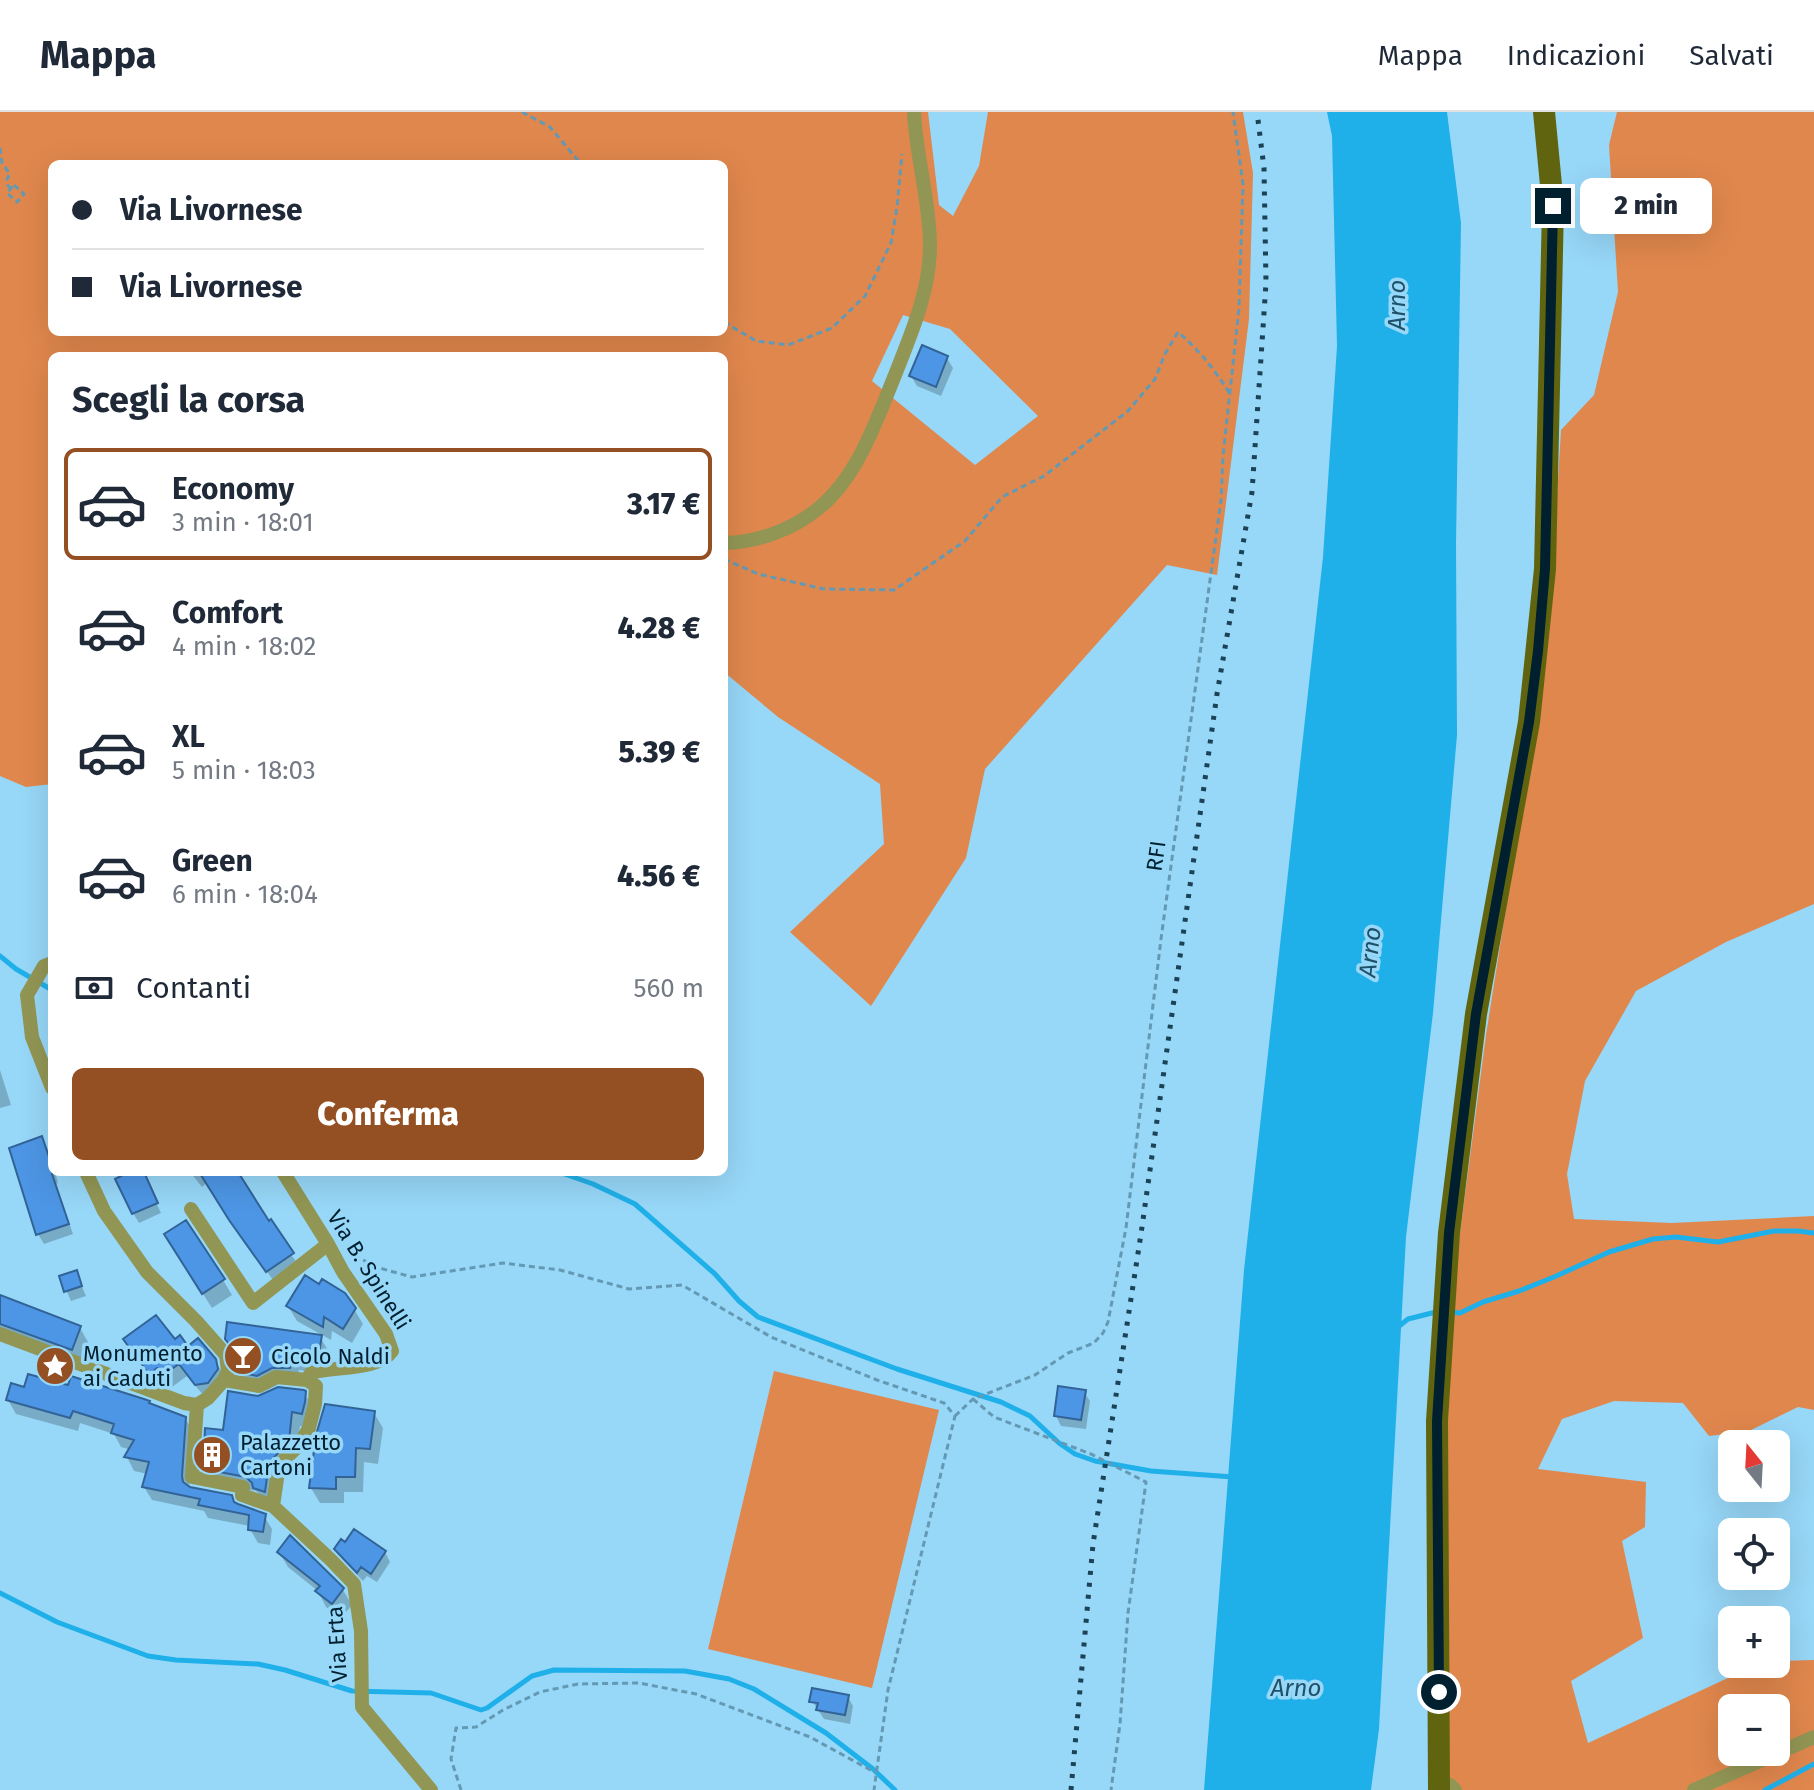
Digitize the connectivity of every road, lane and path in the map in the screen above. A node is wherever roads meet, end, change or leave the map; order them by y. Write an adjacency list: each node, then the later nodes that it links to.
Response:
1 (522, 112): 6 (path)
2 (1233, 112): 9 (path, RFI)
3 (1544, 112): 27 (main road)
4 (915, 119): 8 (path); 10 (street)
5 (0, 148): 7 (path)
6 (578, 160)
7 (10, 189)
8 (728, 324)
9 (1230, 394): 11 (path); 21 (path, RFI)
10 (728, 543)
11 (728, 561)
12 (48, 968): 13 (street)
13 (48, 1078)
14 (88, 1176): 19 (street)
15 (286, 1176): 17 (street, Via B. Spinelli)
16 (191, 1209): 17 (street)
17 (328, 1244): 20 (street, Via B. Spinelli); 23 (path)
18 (0, 1334): 22 (street)
19 (226, 1376): 20 (street); 22 (street)
20 (307, 1380): 24 (street)
21 (973, 1399): 23 (path); 31 (path)
22 (190, 1404): 24 (street, Via Erta)
23 (955, 1416): 26 (path)
24 (273, 1506): 28 (street, Via Erta)
25 (1814, 1737): 32 (street)
26 (876, 1773): 29 (path); 30 (path)
27 (1444, 1787)
28 (431, 1790)
29 (461, 1790)
30 (874, 1790)
31 (1111, 1790)
32 (1694, 1790)

